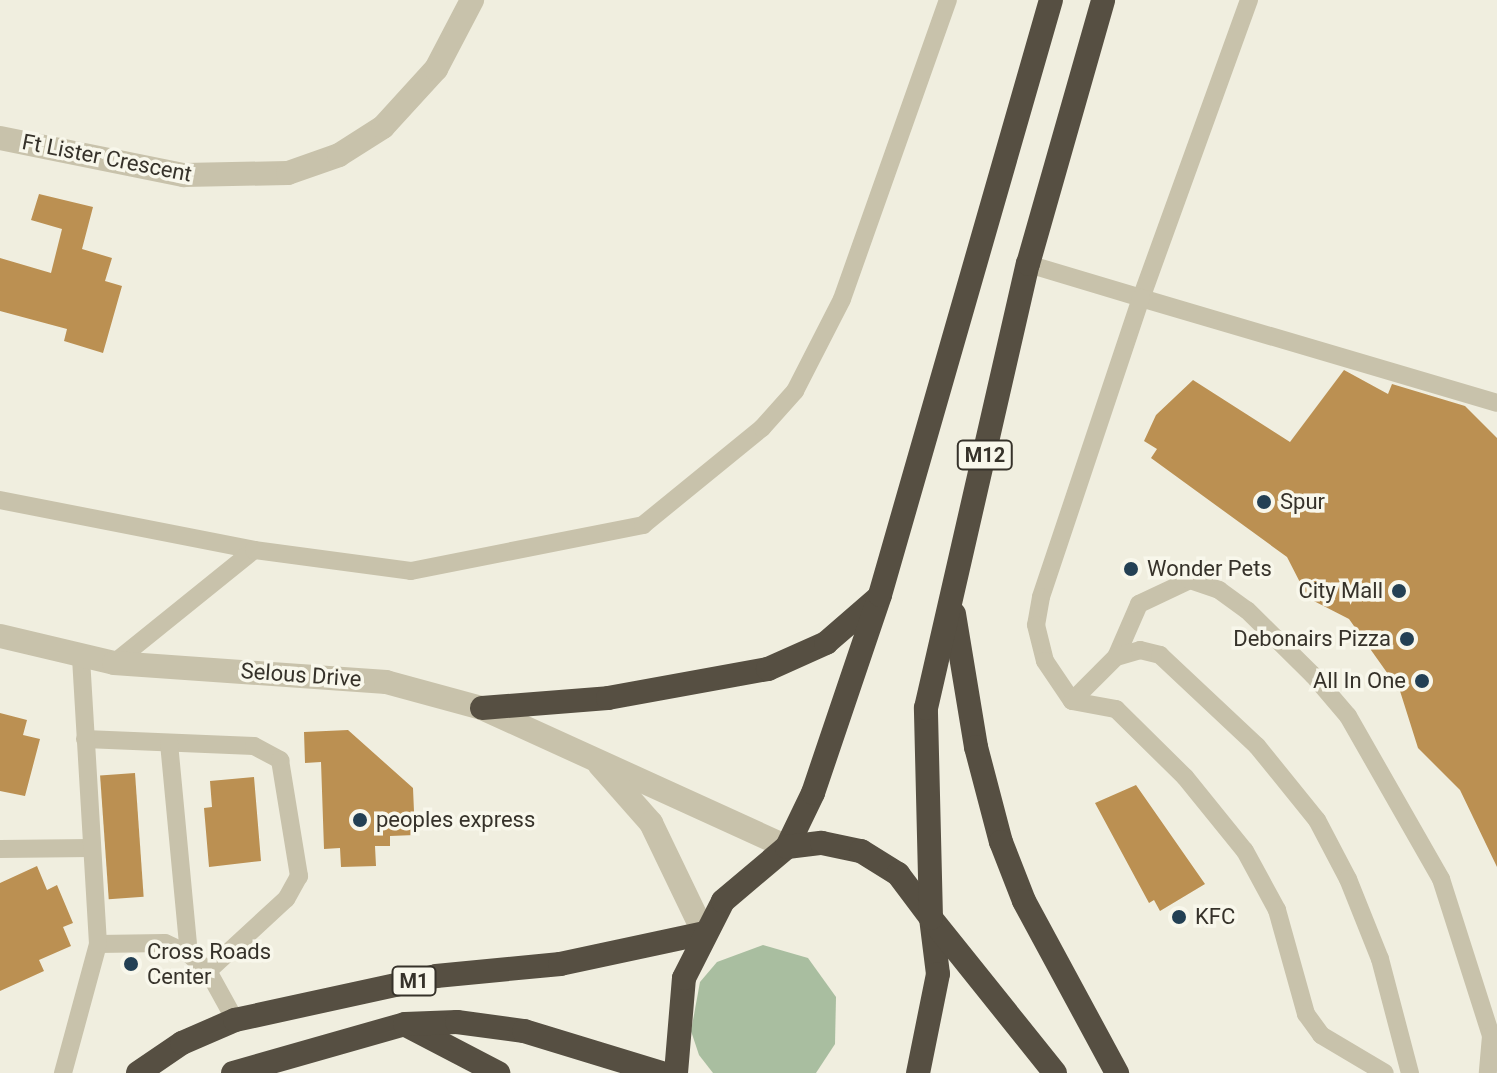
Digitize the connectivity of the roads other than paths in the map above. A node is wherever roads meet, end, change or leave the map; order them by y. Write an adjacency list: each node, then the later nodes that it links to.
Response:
1 (472, 0): 6 (street, Ft Lister Crescent)
2 (948, 0): 11 (lane)
3 (1051, 0): 12 (highway, M12)
4 (1103, 0): 7 (highway, M12)
5 (1249, 0): 8 (lane)
6 (0, 138)
7 (1028, 264): 8 (lane); 13 (highway, M12)
8 (1141, 298): 9 (lane); 18 (lane)
9 (1497, 403)
10 (0, 500): 11 (lane)
11 (254, 550): 17 (lane)
12 (880, 595): 19 (highway); 23 (highway, M12)
13 (951, 600): 26 (highway, M12); 41 (highway)
14 (0, 636): 15 (street, Selous Drive)
15 (81, 654): 17 (street, Selous Drive); 20 (lane)
16 (1116, 657): 18 (lane); 43 (lane); 44 (lane)
17 (114, 663): 19 (street, Selous Drive)
18 (1072, 701): 42 (lane)
19 (482, 708): 22 (street, Selous Drive)
20 (85, 739): 21 (lane); 24 (lane)
21 (169, 743): 29 (lane); 30 (lane)
22 (593, 756): 23 (street, Selous Drive); 27 (street, Selous Drive)
23 (787, 847): 26 (highway, M12); 27 (highway, M12)
24 (92, 848): 25 (lane); 28 (lane)
25 (0, 849)
26 (931, 918): 39 (highway, M12); 40 (highway)
27 (704, 933): 31 (highway, M1); 38 (highway, M12)
28 (98, 944): 29 (lane); 33 (lane)
29 (189, 954): 30 (lane)
30 (208, 971): 31 (lane)
31 (235, 1020): 34 (highway, M1)
32 (405, 1024): 35 (highway, M1); 36 (highway); 37 (highway, M1)
33 (63, 1073)
34 (138, 1073)
35 (233, 1073)
36 (498, 1073)
37 (661, 1073)
38 (676, 1073)
39 (918, 1073)
40 (1055, 1073)
41 (1117, 1073)
42 (1385, 1073)
43 (1410, 1073)
44 (1488, 1073)

